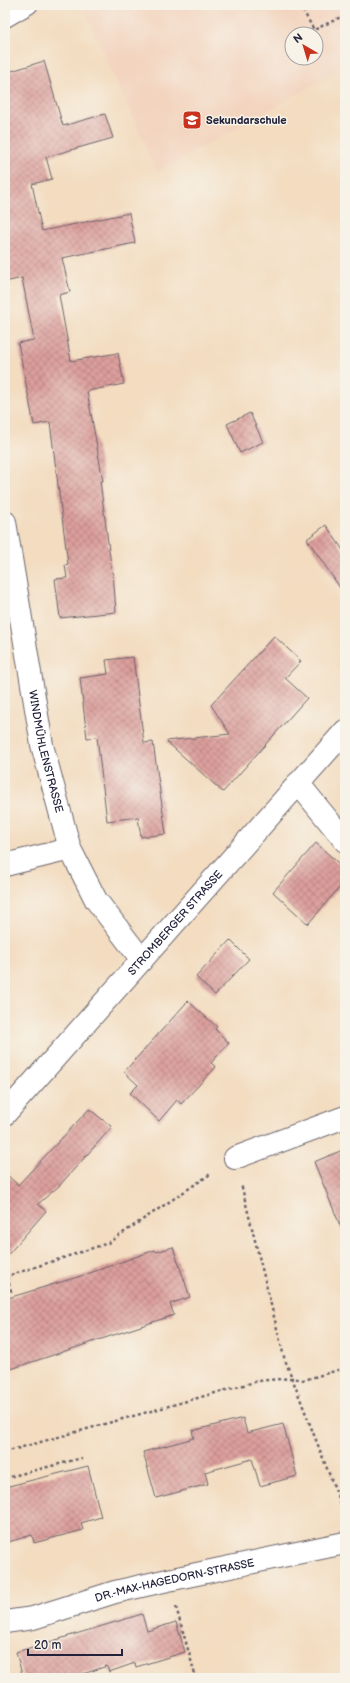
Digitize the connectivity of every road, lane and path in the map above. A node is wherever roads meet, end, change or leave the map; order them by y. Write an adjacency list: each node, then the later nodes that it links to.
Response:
1 (29, 5): 4 (lane)
2 (300, 5): 3 (path)
3 (345, 15)
4 (5, 19)
5 (5, 522): 9 (street, WINDMÜHLENSTRASSE)
6 (345, 731): 7 (street, STROMBERGER STRASSE)
7 (298, 783): 8 (street); 11 (street, STROMBERGER STRASSE)
8 (345, 841)
9 (70, 849): 10 (street); 11 (street, WINDMÜHLENSTRASSE)
10 (5, 865)
11 (142, 960): 12 (street, STROMBERGER STRASSE)
12 (5, 1114)
13 (345, 1117): 14 (street)
14 (234, 1158): 15 (path); 18 (path)
15 (6, 1277): 16 (path)
16 (5, 1293)
17 (345, 1368): 18 (path)
18 (292, 1378): 19 (path); 22 (path)
19 (5, 1452)
20 (82, 1458): 21 (path)
21 (5, 1478)
22 (345, 1514)
23 (345, 1543): 24 (street, DR.-MAX-HAGEDORN-STRASSE)
24 (168, 1580): 25 (street, DR.-MAX-HAGEDORN-STRASSE); 26 (path)
25 (5, 1622)
26 (196, 1678)

